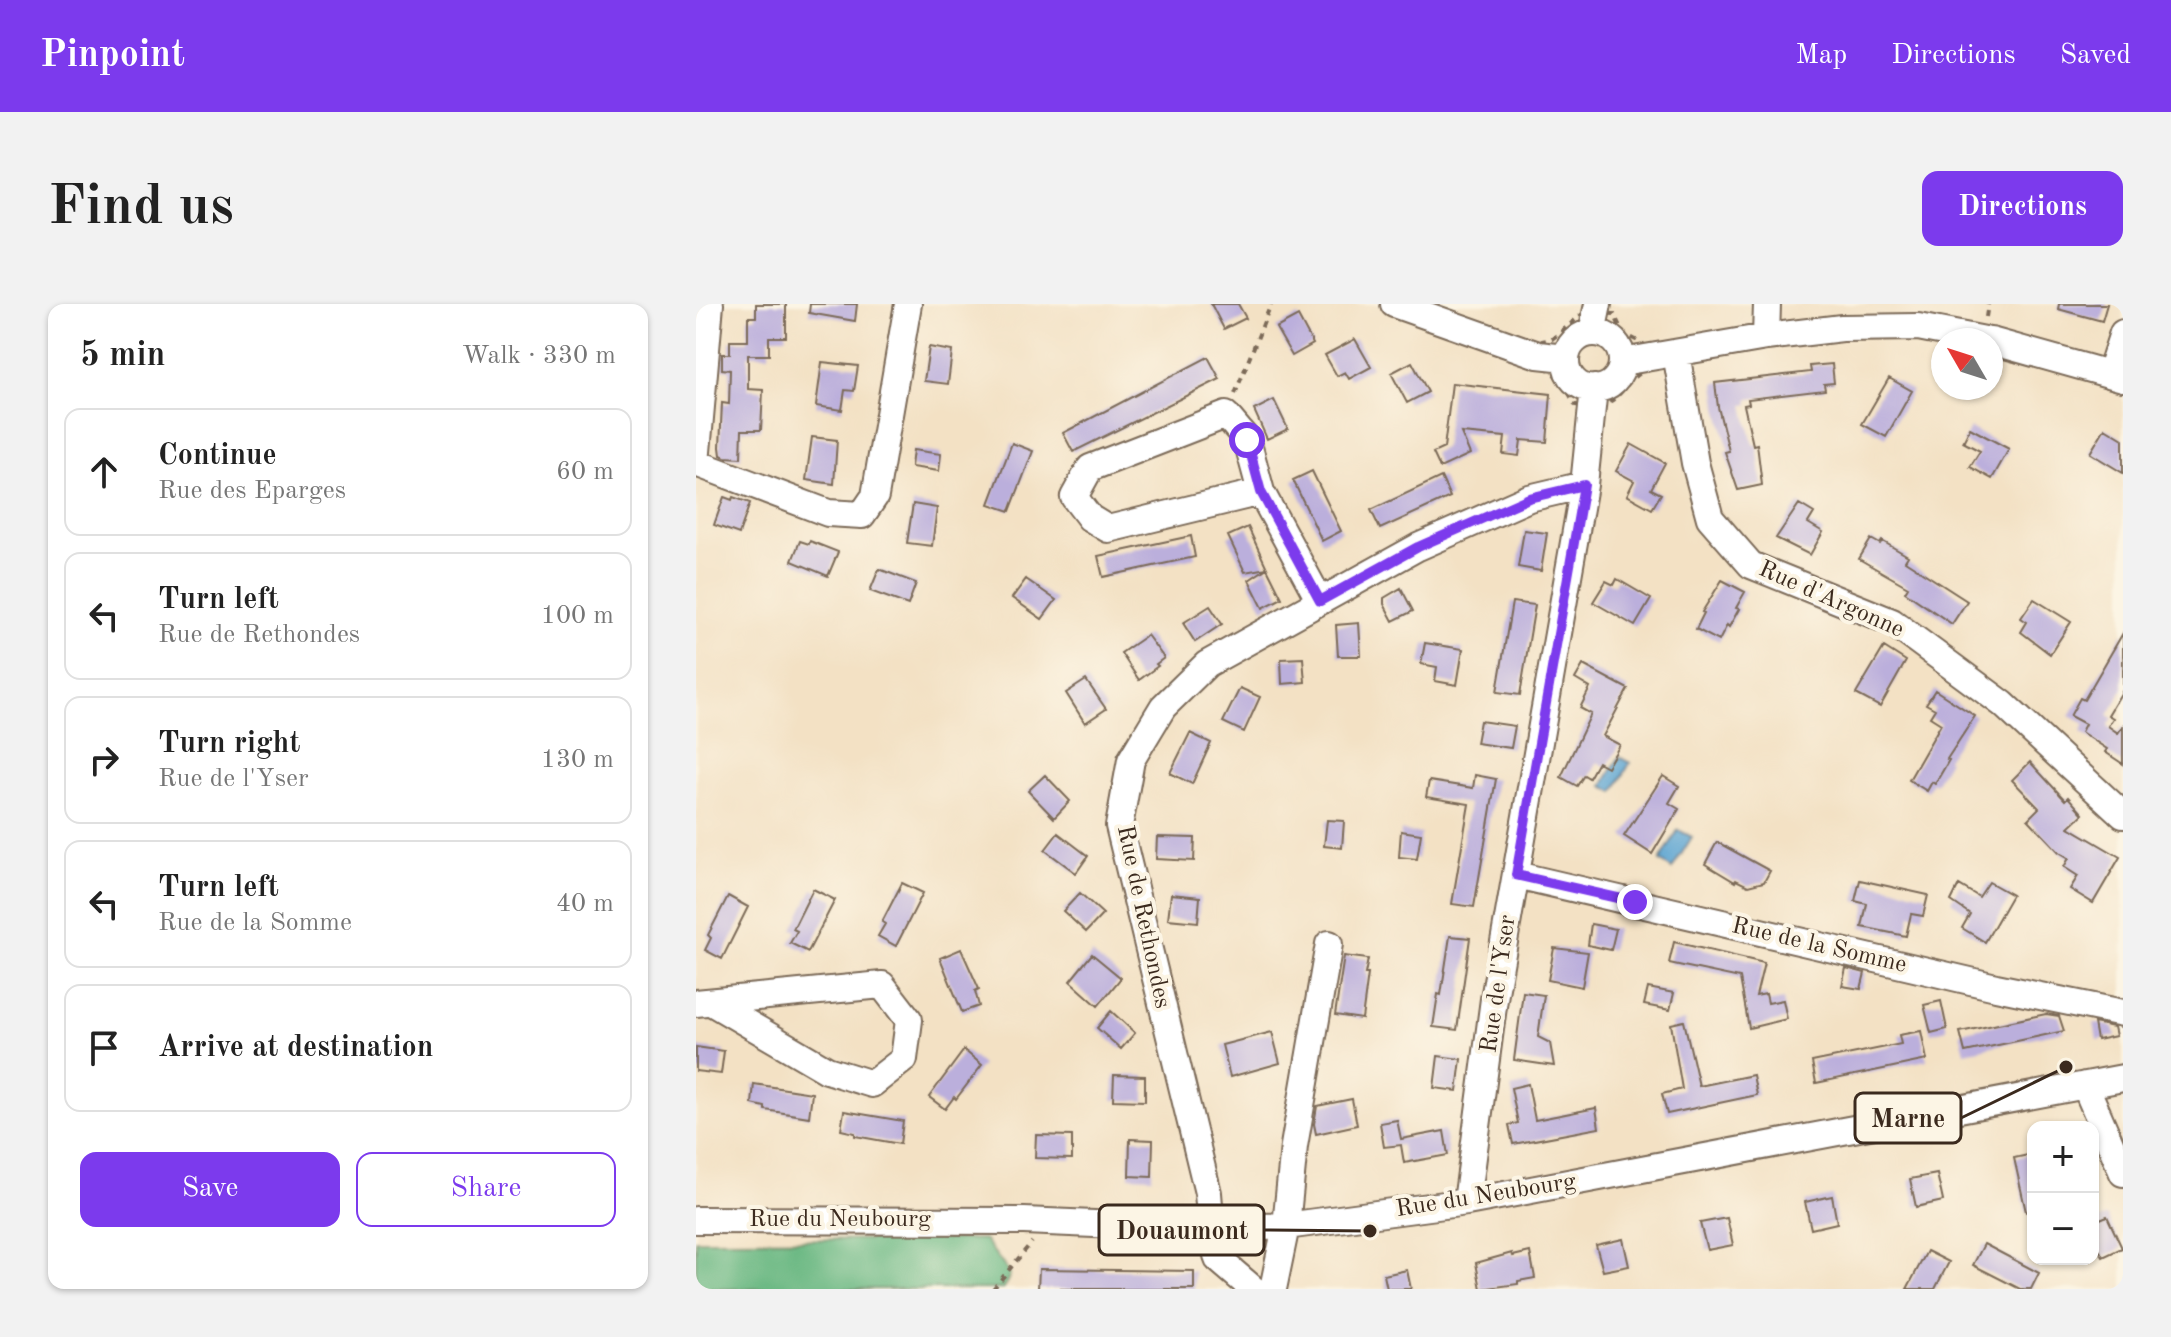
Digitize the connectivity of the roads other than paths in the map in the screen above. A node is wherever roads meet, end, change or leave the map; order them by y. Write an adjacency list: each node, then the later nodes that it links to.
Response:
1 (710, 304): 2 (street)
2 (908, 304)
3 (1394, 304): 13 (street)
4 (1598, 304): 8 (street)
5 (1767, 304): 10 (street)
6 (1918, 316): 7 (street); 10 (street)
7 (1952, 328)
8 (1592, 333): 13 (street); 14 (street)
9 (2123, 333): 15 (street)
10 (1766, 337): 12 (street)
11 (2003, 344): 15 (street)
12 (1676, 353): 14 (street); 20 (street, Rue d'Argonne)
13 (1566, 358): 16 (street)
14 (1622, 362): 16 (street)
15 (2117, 376)
16 (1594, 388): 17 (street, Rue de l'Yser)
17 (1584, 485): 19 (street, Rue de Rethondes); 21 (street, Rue de l'Yser)
18 (1261, 492): 18 (street); 19 (street)
19 (1320, 601): 31 (street, Rue de Rethondes)
20 (2123, 815)
21 (1516, 875): 24 (street, Rue de la Somme); 28 (street, Rue de l'Yser)
22 (1329, 944): 30 (street)
23 (704, 1003): 23 (street)
24 (2123, 1013)
25 (2123, 1078): 26 (street, Rue du Neubourg)
26 (2085, 1085): 27 (street); 28 (street, Rue du Neubourg)
27 (2123, 1173)
28 (1467, 1202): 30 (street, Rue du Neubourg)
29 (696, 1220): 31 (street, Rue du Neubourg)
30 (1286, 1226): 31 (street, Rue du Neubourg); 33 (street)
31 (1211, 1229): 32 (street, Rue de Rethondes)
32 (1253, 1289)
33 (1273, 1289)

